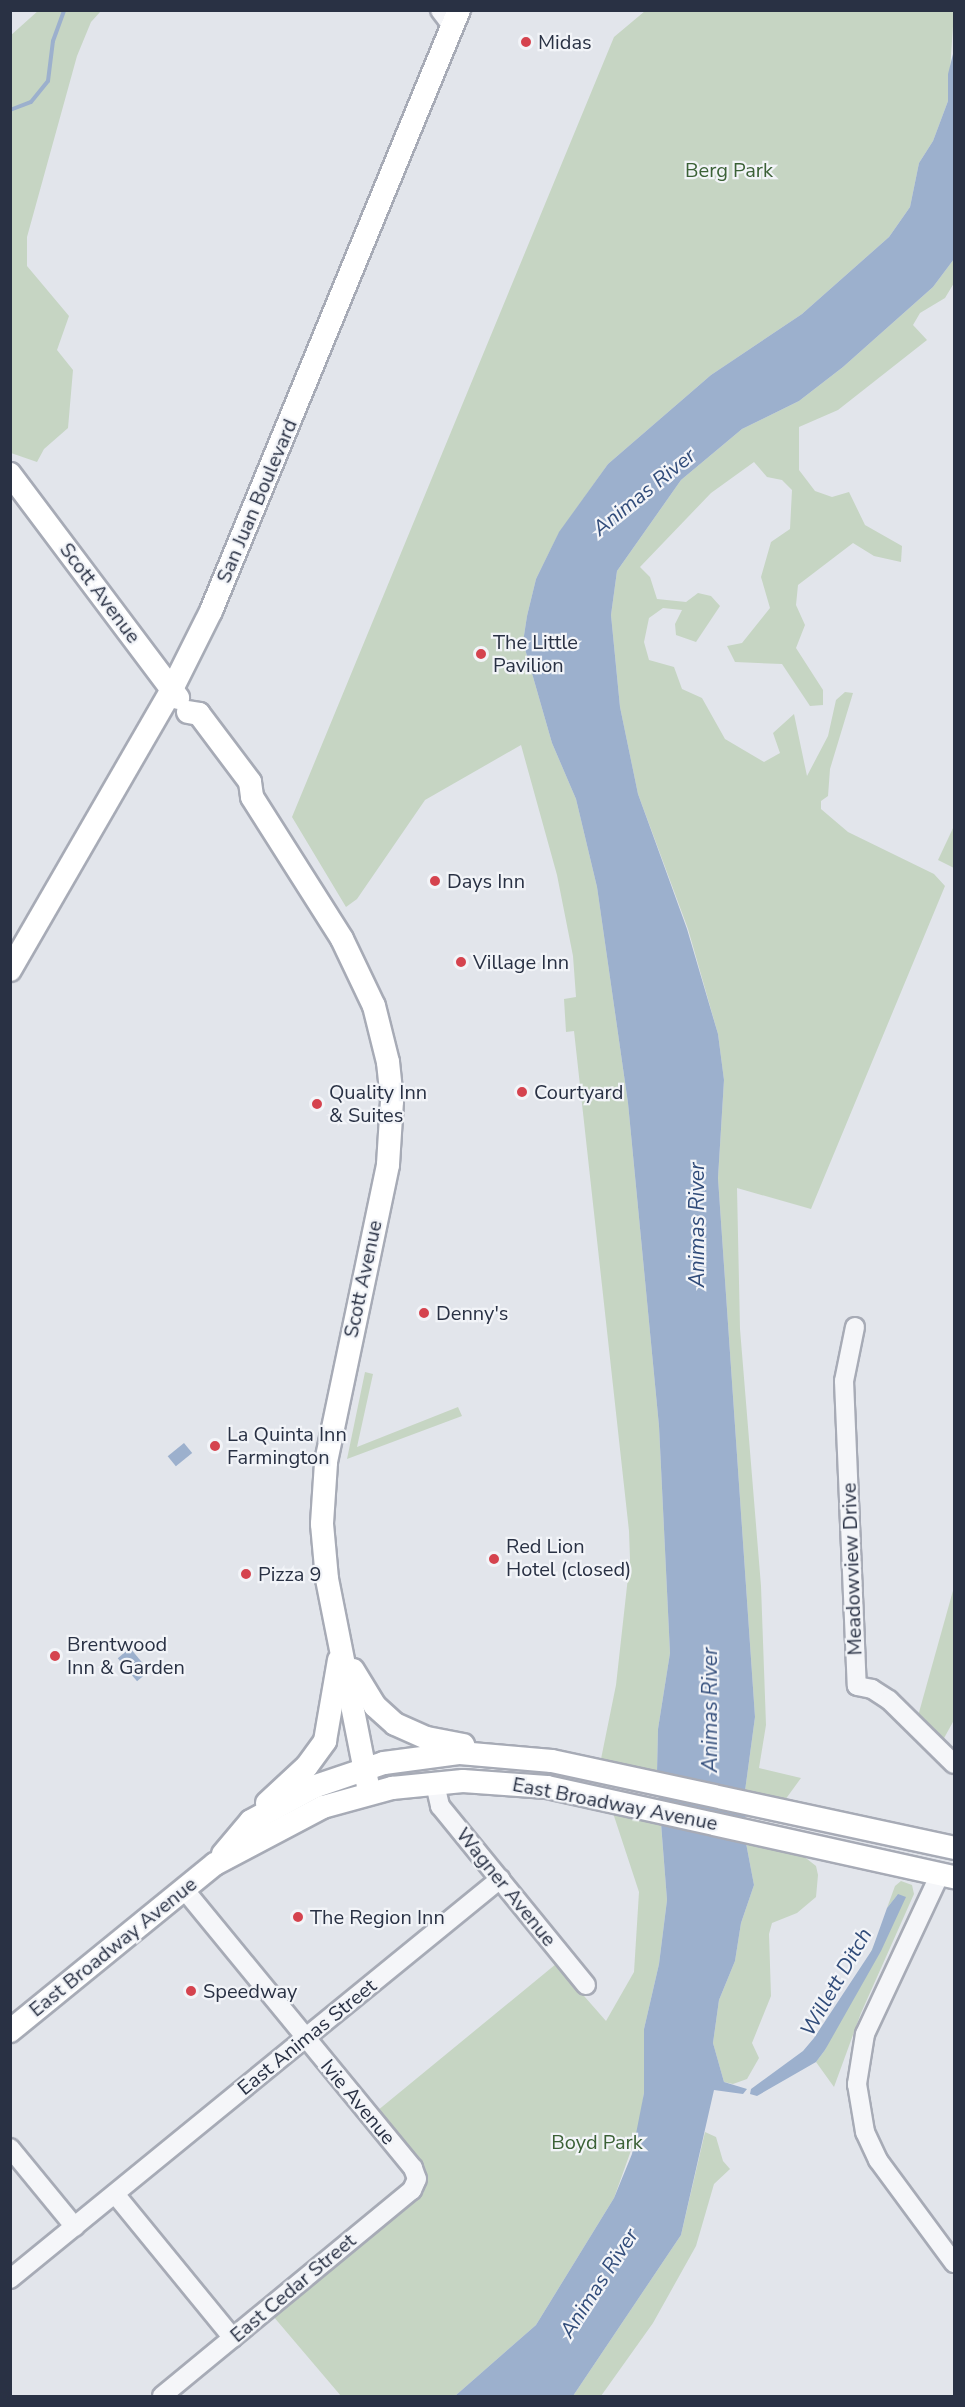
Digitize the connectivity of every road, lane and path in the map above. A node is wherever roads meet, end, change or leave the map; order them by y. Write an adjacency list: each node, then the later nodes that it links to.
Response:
1 (451, 16): 3 (main road, San Juan Boulevard)
2 (10, 474): 3 (main road, Scott Avenue)
3 (172, 689): 4 (main road, San Juan Boulevard); 6 (main road, Scott Avenue)
4 (10, 970)
5 (855, 1327): 8 (street, Meadowview Drive)
6 (342, 1647): 7 (main road); 9 (main road, Scott Avenue); 12 (main road)
7 (529, 1756): 9 (main road, East Broadway Avenue); 13 (main road, East Broadway Avenue)
8 (954, 1764)
9 (365, 1768): 11 (main road, Scott Avenue); 12 (main road, East Broadway Avenue)
10 (435, 1784): 11 (main road, East Broadway Avenue); 15 (main road, East Broadway Avenue); 16 (street, Wagner Avenue)
11 (369, 1792): 14 (main road, East Broadway Avenue)
12 (251, 1821): 14 (main road, East Broadway Avenue)
13 (953, 1845): 15 (main road)
14 (215, 1864): 17 (main road, East Broadway Avenue)
15 (947, 1876): 25 (street)
16 (500, 1880): 18 (street, Wagner Avenue); 20 (street, East Animas Street)
17 (184, 1889): 19 (main road, East Broadway Avenue); 20 (street, Ivie Avenue)
18 (586, 1985)
19 (10, 2031)
20 (305, 2039): 22 (street, Ivie Avenue); 23 (street, East Animas Street)
21 (10, 2148): 24 (street)
22 (417, 2176): 27 (street, East Cedar Street)
23 (115, 2194): 24 (street, East Animas Street); 27 (street)
24 (75, 2227): 26 (street)
25 (954, 2263)
26 (10, 2279)
27 (233, 2338): 28 (street, East Cedar Street)
28 (162, 2397)

